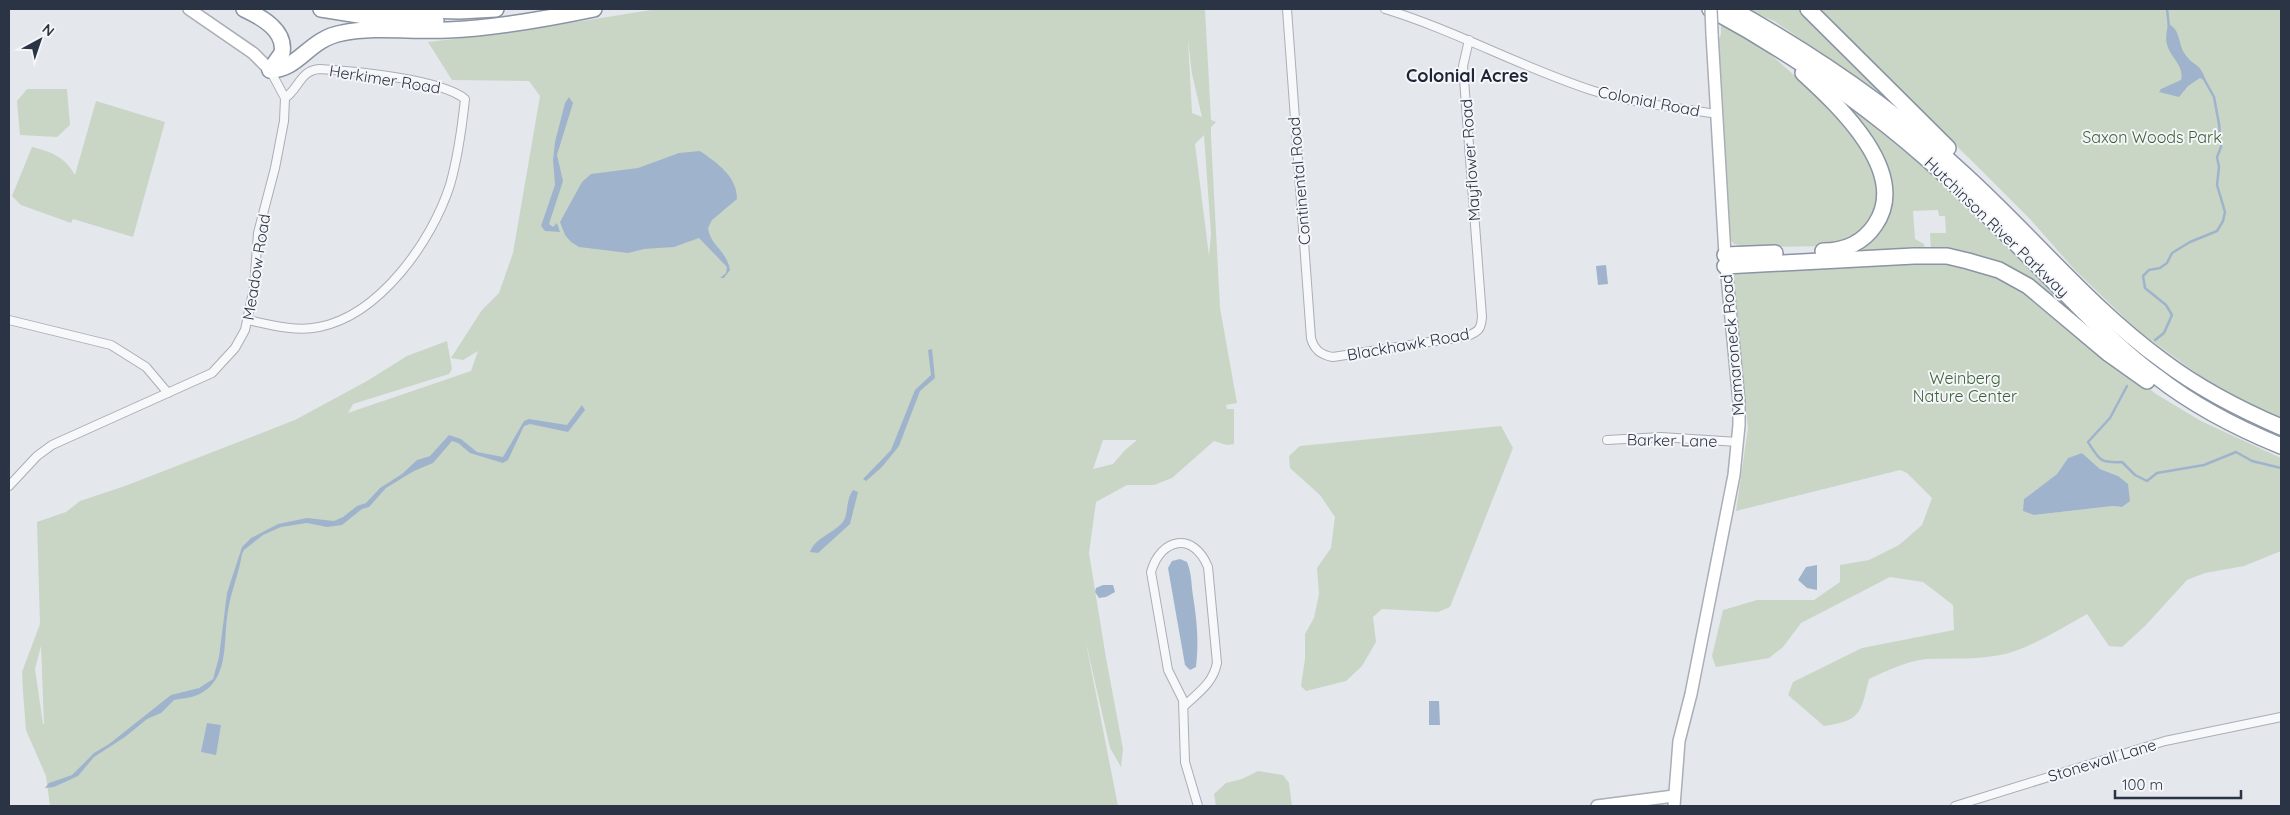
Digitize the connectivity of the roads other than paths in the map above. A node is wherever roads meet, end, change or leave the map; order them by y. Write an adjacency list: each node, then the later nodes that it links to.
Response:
1 (189, 9): 15 (street)
2 (244, 9): 15 (highway)
3 (320, 9): 6 (highway)
4 (393, 9): 5 (highway)
5 (496, 9)
6 (581, 9)
7 (594, 9): 15 (highway)
8 (1286, 9): 23 (street, Continental Road)
9 (1385, 9): 13 (street, Colonial Road)
10 (1711, 9): 14 (highway, Hutchinson River Parkway); 17 (street, Mamaroneck Road, bridge)
11 (1732, 9): 18 (highway, Hutchinson River Parkway)
12 (1808, 9): 18 (highway)
13 (1469, 40): 17 (street, Colonial Road); 20 (street, Mayflower Road)
14 (1764, 40): 19 (highway); 25 (highway, Hutchinson River Parkway)
15 (270, 70): 16 (street)
16 (285, 98): 22 (street, Meadow Road); 22 (street, Herkimer Road)
17 (1718, 114): 19 (street, Mamaroneck Road)
18 (2009, 216): 26 (highway, Hutchinson River Parkway)
19 (1725, 260): 25 (highway); 28 (street, Mamaroneck Road)
20 (1480, 281): 23 (street, Blackhawk Road)
21 (9, 320): 24 (street)
22 (248, 320): 24 (street, Meadow Road)
23 (1318, 351)
24 (168, 393): 30 (street, Meadow Road)
25 (2232, 424): 29 (highway, Hutchinson River Parkway)
26 (2281, 427)
27 (1607, 440): 28 (street, Barker Lane)
28 (1738, 442): 33 (street, Mamaroneck Road)
29 (2281, 446)
30 (9, 486)
31 (1184, 706): 31 (street); 34 (street)
32 (2281, 717): 36 (street, Stonewall Lane)
33 (1674, 801): 35 (street)
34 (1198, 806)
35 (1597, 806)
36 (1955, 806)

